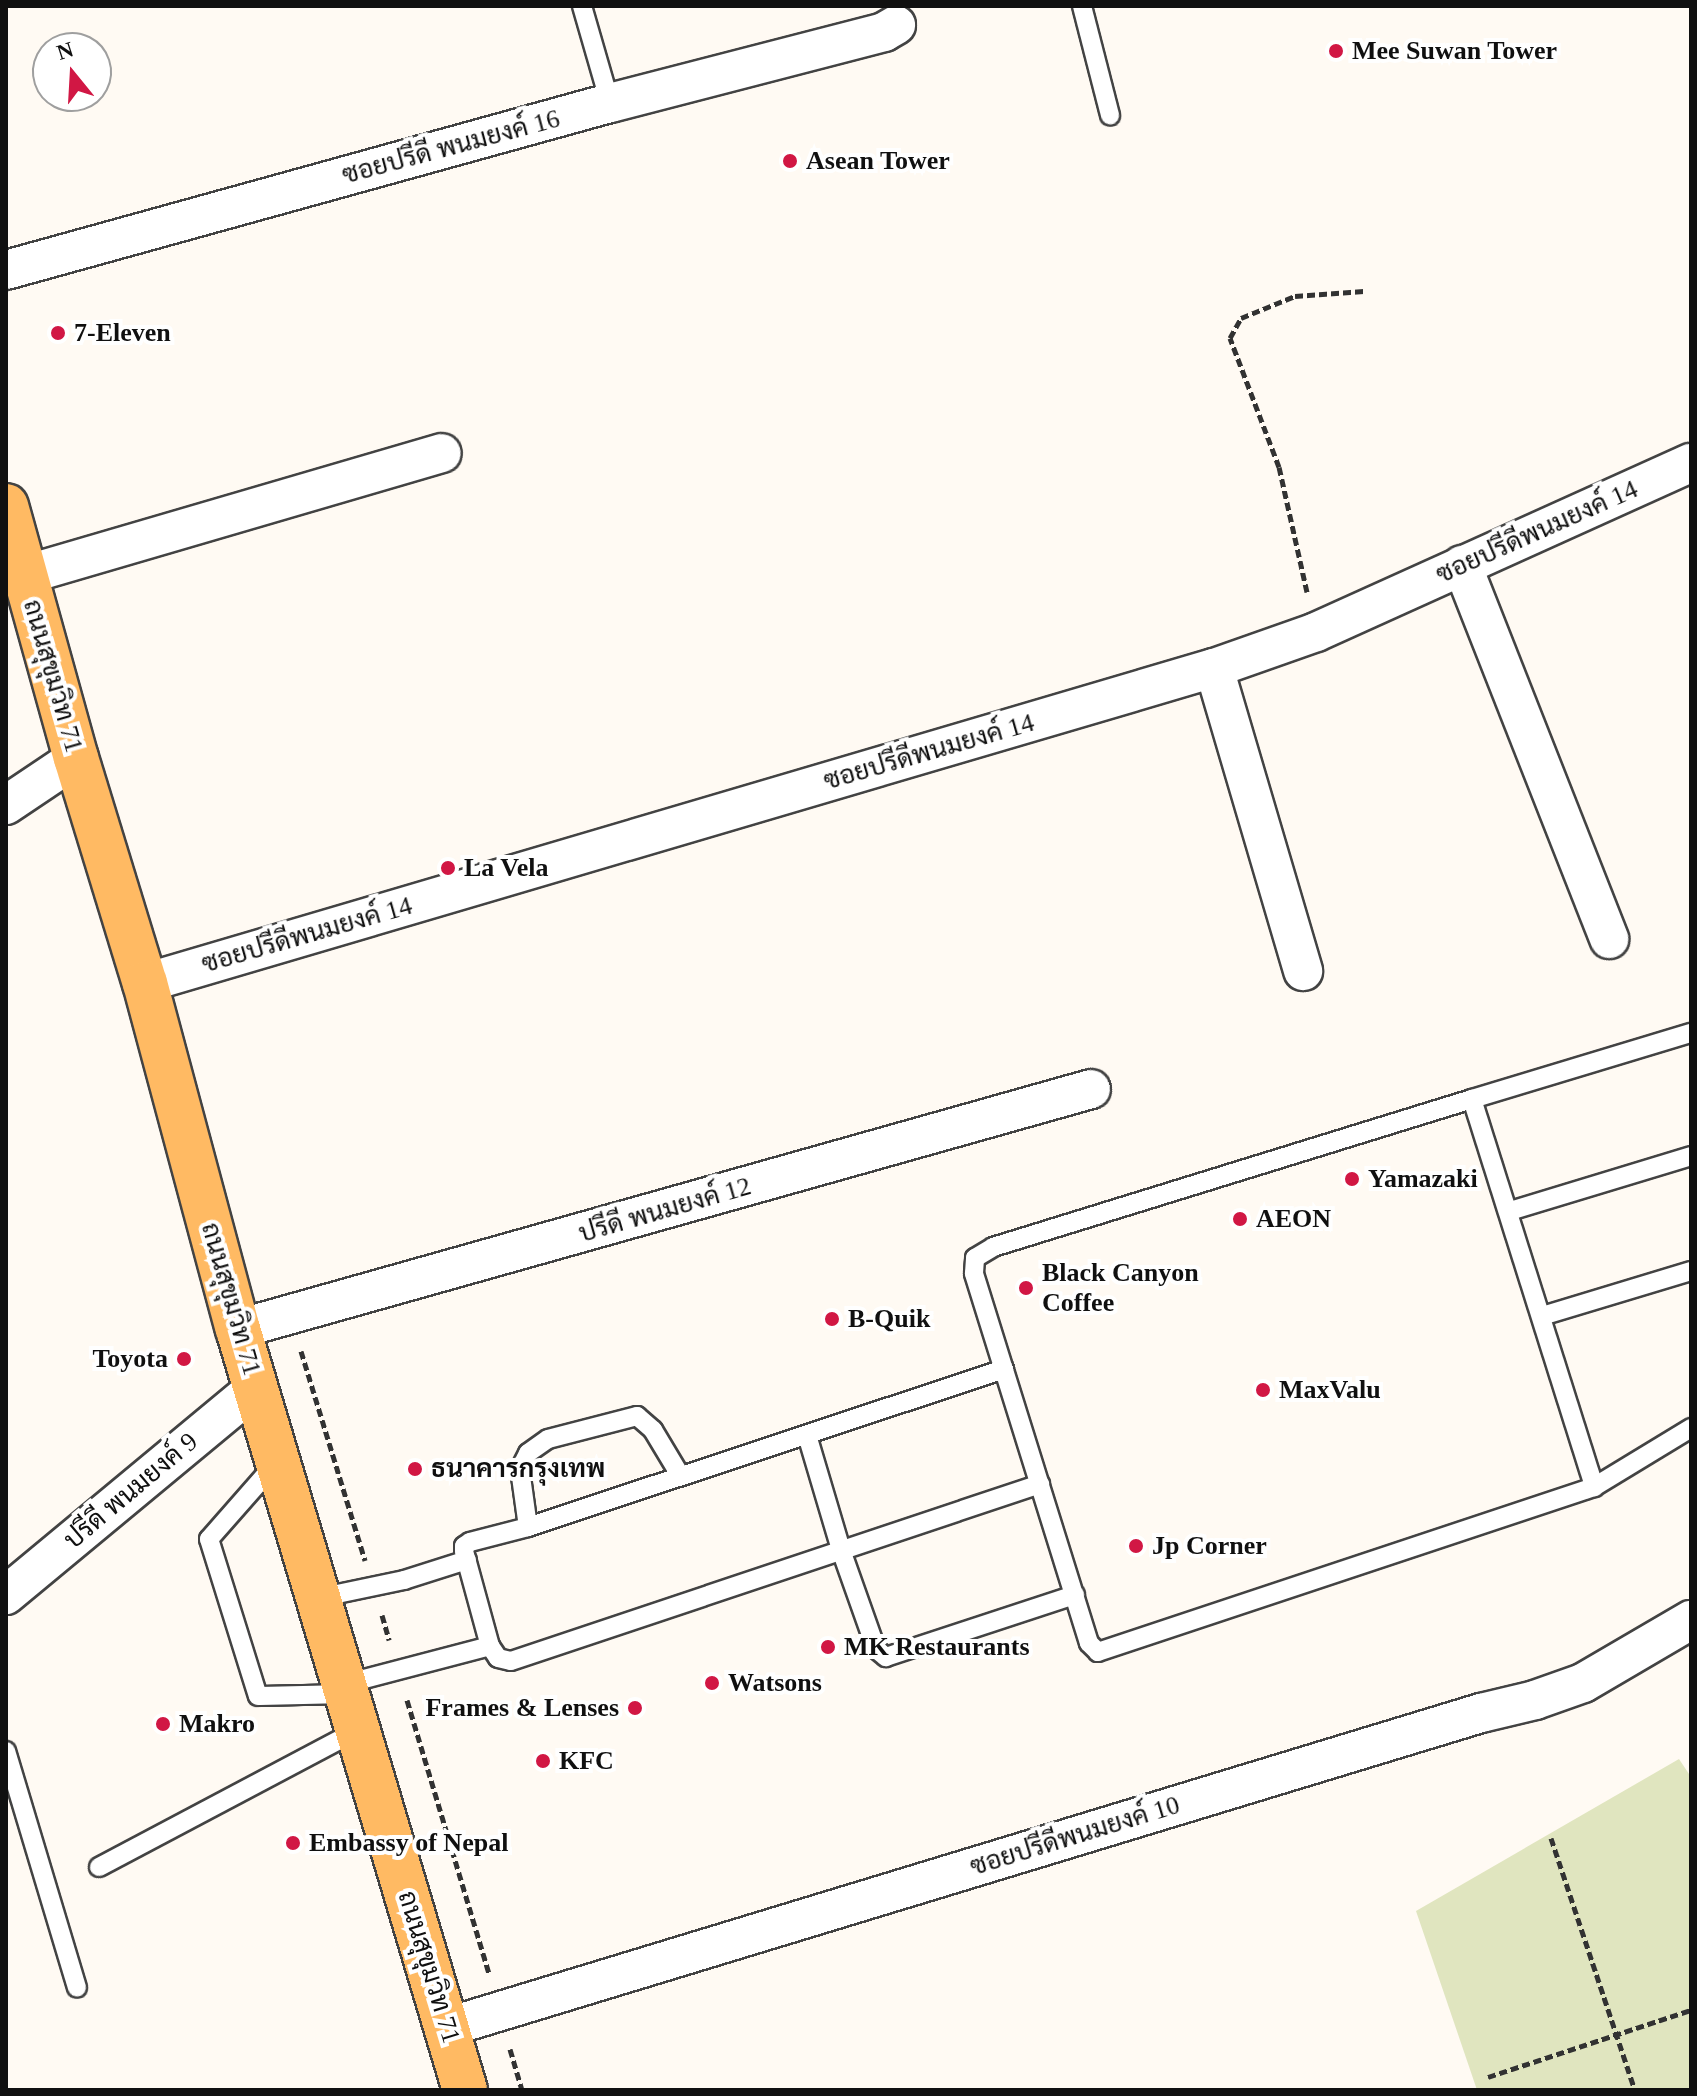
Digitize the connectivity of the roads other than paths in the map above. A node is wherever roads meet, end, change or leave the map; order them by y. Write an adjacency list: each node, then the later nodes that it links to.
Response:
1 (582, 6): 4 (lane)
2 (1082, 6): 5 (lane)
3 (897, 16): 4 (street, ซอยปรีดี พนมยงค์ 16)
4 (610, 103): 6 (street, ซอยปรีดี พนมยงค์ 16)
5 (1110, 115)
6 (6, 270)
7 (442, 453): 11 (street)
8 (1691, 463): 10 (street, ซอยปรีดีพนมยงค์ 14)
9 (6, 506): 11 (main road, ถนนสุขุมวิท 71)
10 (1462, 565): 12 (street, ซอยปรีดีพนมยงค์ 14); 15 (street)
11 (25, 575): 13 (main road, ถนนสุขุมวิท 71)
12 (1214, 668): 16 (street); 17 (street, ซอยปรีดีพนมยงค์ 14)
13 (76, 758): 14 (street); 17 (main road, ถนนสุขุมวิท 71)
14 (6, 805)
15 (1609, 939)
16 (1303, 971)
17 (145, 983): 25 (main road, ถนนสุขุมวิท 71)
18 (1691, 1033): 20 (lane)
19 (1091, 1089): 25 (street, ปรีดี พนมยงค์ 12)
20 (1472, 1099): 22 (lane); 26 (lane)
21 (1691, 1156): 22 (lane)
22 (1510, 1211): 24 (lane)
23 (1691, 1271): 24 (lane)
24 (1542, 1316): 33 (lane)
25 (238, 1329): 27 (main road, ถนนสุขุมวิท 71)
26 (1004, 1369): 29 (lane); 32 (lane)
27 (255, 1388): 30 (main road, ถนนสุขุมวิท 71); 37 (street, ปรีดี พนมยงค์ 9)
28 (1691, 1428): 33 (lane)
29 (807, 1435): 31 (lane); 35 (lane)
30 (277, 1461): 39 (main road, ถนนสุขุมวิท 71); 42 (lane)
31 (680, 1475): 34 (lane); 34 (lane)
32 (1040, 1484): 35 (lane); 38 (lane)
33 (1594, 1487): 38 (lane)
34 (528, 1527): 36 (lane)
35 (841, 1550): 38 (lane); 41 (lane)
36 (467, 1560): 39 (lane); 41 (lane)
37 (6, 1595)
38 (1075, 1595)
39 (318, 1598): 42 (main road, ถนนสุขุมวิท 71)
40 (1691, 1620): 46 (street, ซอยปรีดีพนมยงค์ 10)
41 (490, 1646): 42 (lane)
42 (350, 1702): 44 (lane); 46 (main road, ถนนสุขุมวิท 71)
43 (6, 1751): 45 (lane)
44 (99, 1867)
45 (77, 1988)
46 (448, 2027): 47 (main road, ถนนสุขุมวิท 71)
47 (465, 2090)

